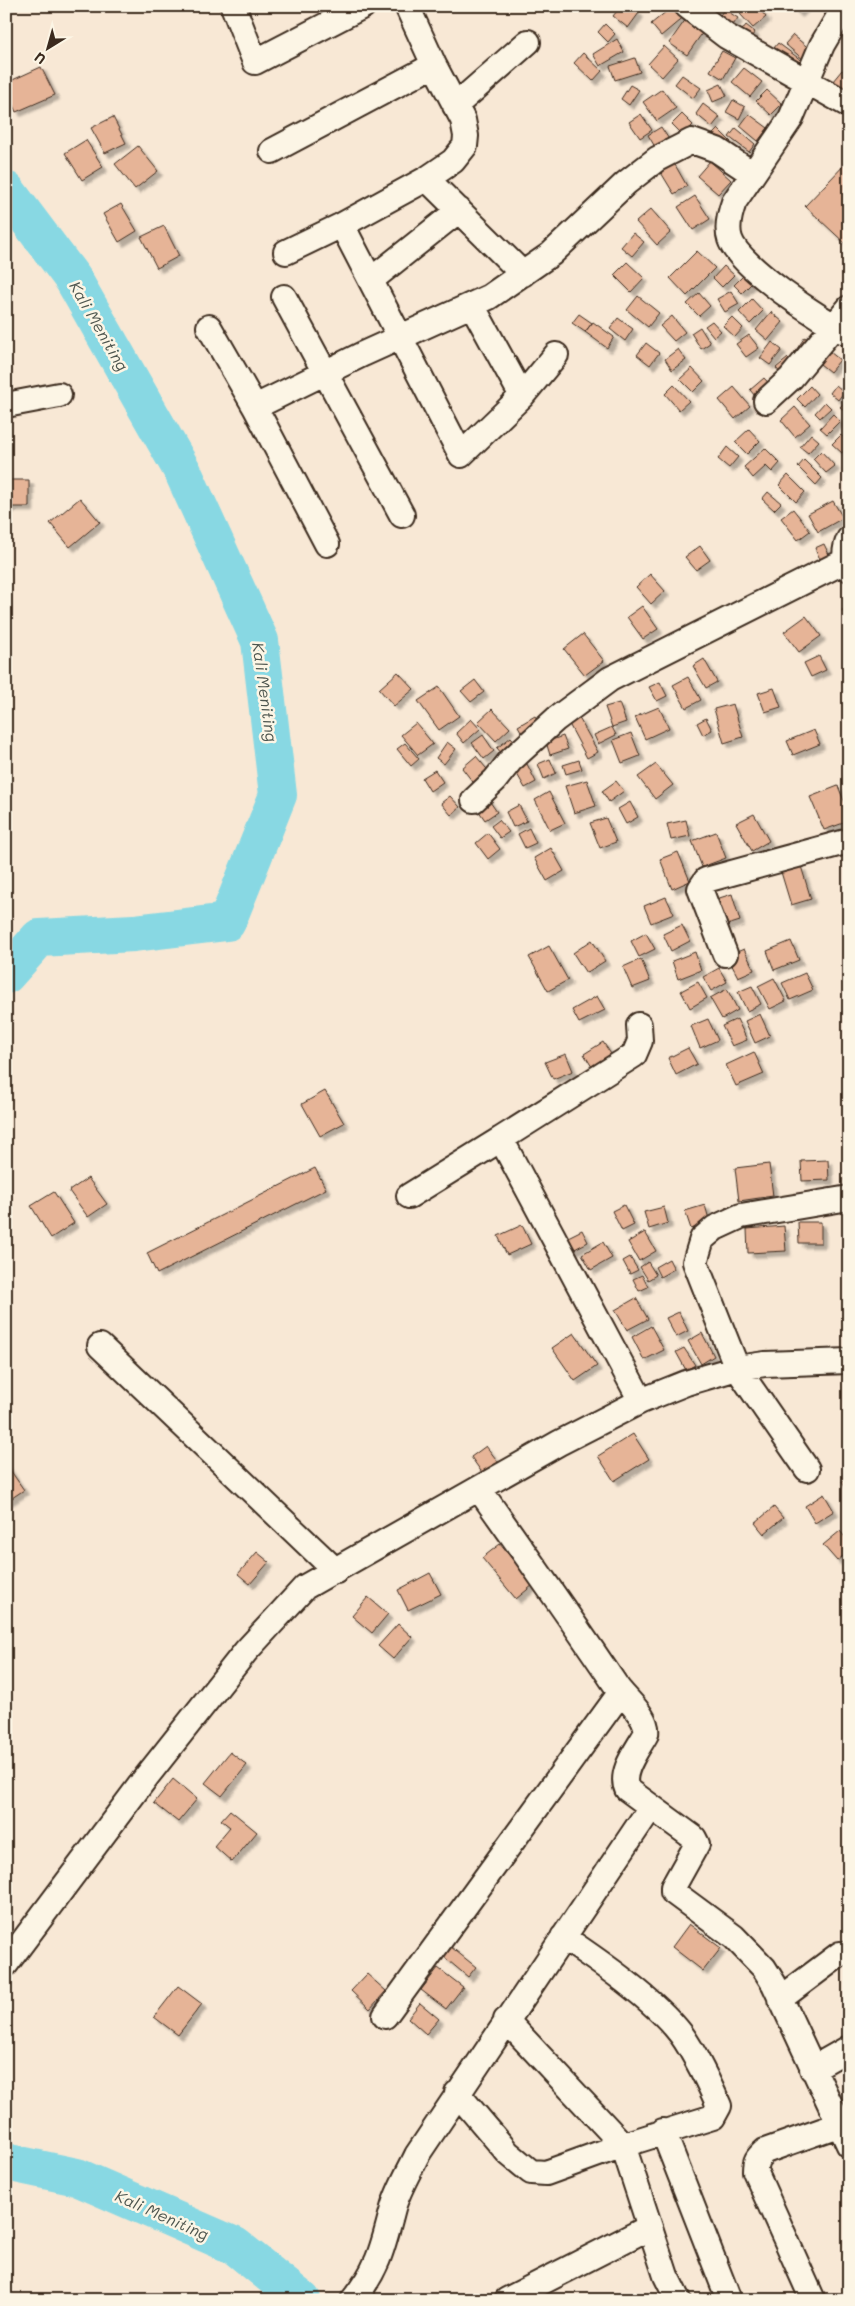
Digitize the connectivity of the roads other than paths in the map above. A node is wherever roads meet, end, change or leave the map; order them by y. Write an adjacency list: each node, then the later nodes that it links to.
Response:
1 (233, 6): 6 (street)
2 (363, 6): 6 (street)
3 (407, 6): 8 (street)
4 (687, 6): 9 (street)
5 (845, 6): 9 (street)
6 (331, 13)
7 (528, 42): 11 (street)
8 (434, 64): 11 (street); 12 (street)
9 (806, 81): 10 (street); 13 (street)
10 (849, 105)
11 (455, 106): 14 (street)
12 (272, 150)
13 (753, 174): 18 (street); 24 (street)
14 (428, 178): 15 (street); 16 (street)
15 (459, 210): 18 (street); 19 (street)
16 (342, 225): 17 (street); 19 (street)
17 (286, 252)
18 (523, 274): 21 (street)
19 (371, 280): 25 (street)
20 (284, 297): 27 (street)
21 (472, 305): 25 (street); 29 (street)
22 (849, 308): 24 (street)
23 (209, 327): 32 (street)
24 (841, 330): 30 (street)
25 (400, 337): 27 (street); 29 (street)
26 (556, 355): 29 (street)
27 (326, 372): 32 (street); 33 (street)
28 (59, 395): 31 (street)
29 (522, 396)
30 (766, 400)
31 (6, 405)
32 (255, 407): 34 (street)
33 (402, 515)
34 (327, 544)
35 (847, 556): 36 (street)
36 (474, 800)
37 (849, 841): 38 (street)
38 (725, 954)
39 (639, 1025): 40 (street)
40 (501, 1138): 41 (street); 46 (street)
41 (409, 1196)
42 (849, 1198): 45 (street)
43 (100, 1346): 49 (street)
44 (849, 1361): 45 (street)
45 (737, 1368): 46 (street); 47 (street)
46 (641, 1402): 48 (street)
47 (807, 1469)
48 (479, 1489): 49 (street); 50 (street)
49 (336, 1571): 54 (street)
50 (621, 1692): 51 (street); 56 (street)
51 (651, 1807): 52 (street); 55 (street)
52 (563, 1937): 57 (street); 61 (street)
53 (840, 1954): 55 (street)
54 (6, 1964)
55 (780, 1999): 59 (street)
56 (384, 2016)
57 (506, 2020): 60 (street); 63 (street)
58 (849, 2048): 59 (street)
59 (812, 2069): 62 (street)
60 (457, 2093): 63 (street); 65 (street)
61 (663, 2131): 63 (street); 68 (street)
62 (843, 2135): 69 (street)
63 (623, 2145): 64 (street)
64 (650, 2227): 66 (street); 67 (street)
65 (354, 2300)
66 (507, 2300)
67 (678, 2300)
68 (729, 2300)
69 (813, 2300)

